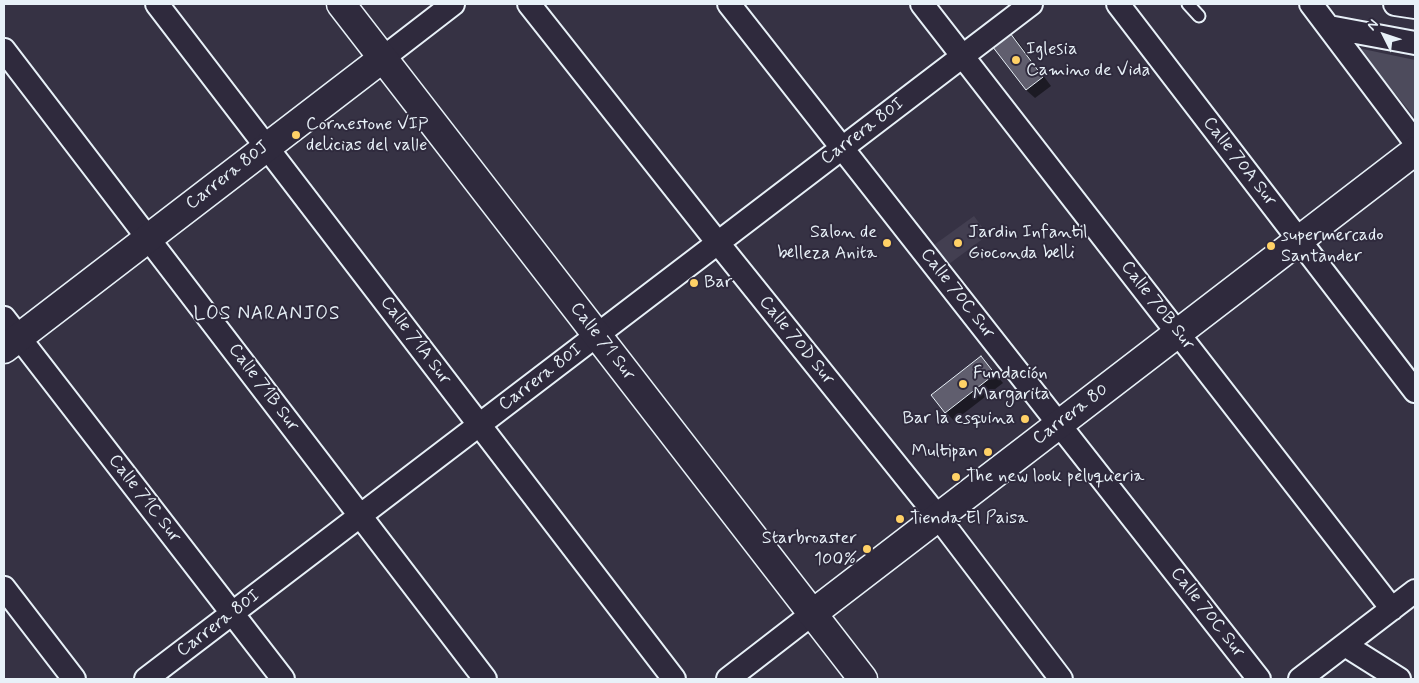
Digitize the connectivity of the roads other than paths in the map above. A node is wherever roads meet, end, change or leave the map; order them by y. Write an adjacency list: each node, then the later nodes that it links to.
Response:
1 (157, 4): 20 (street, Calle 71A Sur)
2 (341, 4): 18 (street, Calle 71 Sur)
3 (453, 4): 18 (street, Carrera 80J)
4 (529, 4): 25 (street, Calle 70D Sur)
5 (729, 4): 21 (street, Calle 70C Sur)
6 (922, 4): 17 (street, Calle 70B Sur)
7 (1031, 4): 17 (street, Carrera 80I)
8 (1118, 4): 24 (street, Calle 70A Sur)
9 (1188, 4): 13 (lane)
10 (1311, 4): 14 (street)
11 (1395, 4): 12 (street)
12 (1415, 7)
13 (1199, 16)
14 (1328, 27): 15 (street); 19 (street)
15 (1415, 43)
16 (4, 50): 23 (street, Calle 71B Sur)
17 (963, 56): 21 (street, Carrera 80I); 26 (street, Calle 70B Sur)
18 (383, 58): 20 (street, Carrera 80J); 28 (street, Calle 71 Sur)
19 (1415, 142)
20 (267, 147): 23 (street, Carrera 80J); 31 (street, Calle 71A Sur)
21 (842, 148): 25 (street, Carrera 80I); 30 (street, Calle 70C Sur)
22 (1415, 151): 24 (street, Carrera 80)
23 (148, 238): 27 (street, Carrera 80J); 32 (street, Calle 71B Sur)
24 (1299, 240): 26 (street, Carrera 80); 29 (street, Calle 70A Sur)
25 (718, 243): 28 (street, Carrera 80I); 33 (street, Calle 70D Sur)
26 (1178, 333): 30 (street, Carrera 80); 36 (street, Calle 70B Sur)
27 (9, 335): 37 (street, Calle 71C Sur)
28 (597, 335): 31 (street, Carrera 80I); 38 (street, Calle 71 Sur)
29 (1415, 391)
30 (1059, 424): 33 (street, Carrera 80); 48 (street, Calle 70C Sur)
31 (479, 425): 32 (street, Carrera 80I); 44 (street, Calle 71A Sur)
32 (360, 516): 37 (street, Carrera 80I); 43 (street, Calle 71B Sur)
33 (938, 517): 38 (street, Carrera 80); 47 (street, Calle 70D Sur)
34 (4, 588): 40 (street)
35 (1415, 591): 36 (street)
36 (1392, 609): 39 (street)
37 (232, 613): 41 (street, Carrera 80I); 42 (street, Calle 71C Sur)
38 (812, 614): 45 (street, Carrera 80); 46 (street, Calle 71 Sur)
39 (1345, 646): 49 (street); 50 (street)
40 (74, 679)
41 (146, 679)
42 (283, 679)
43 (485, 679)
44 (674, 679)
45 (728, 679)
46 (863, 679)
47 (1062, 679)
48 (1259, 679)
49 (1300, 679)
50 (1399, 679)

